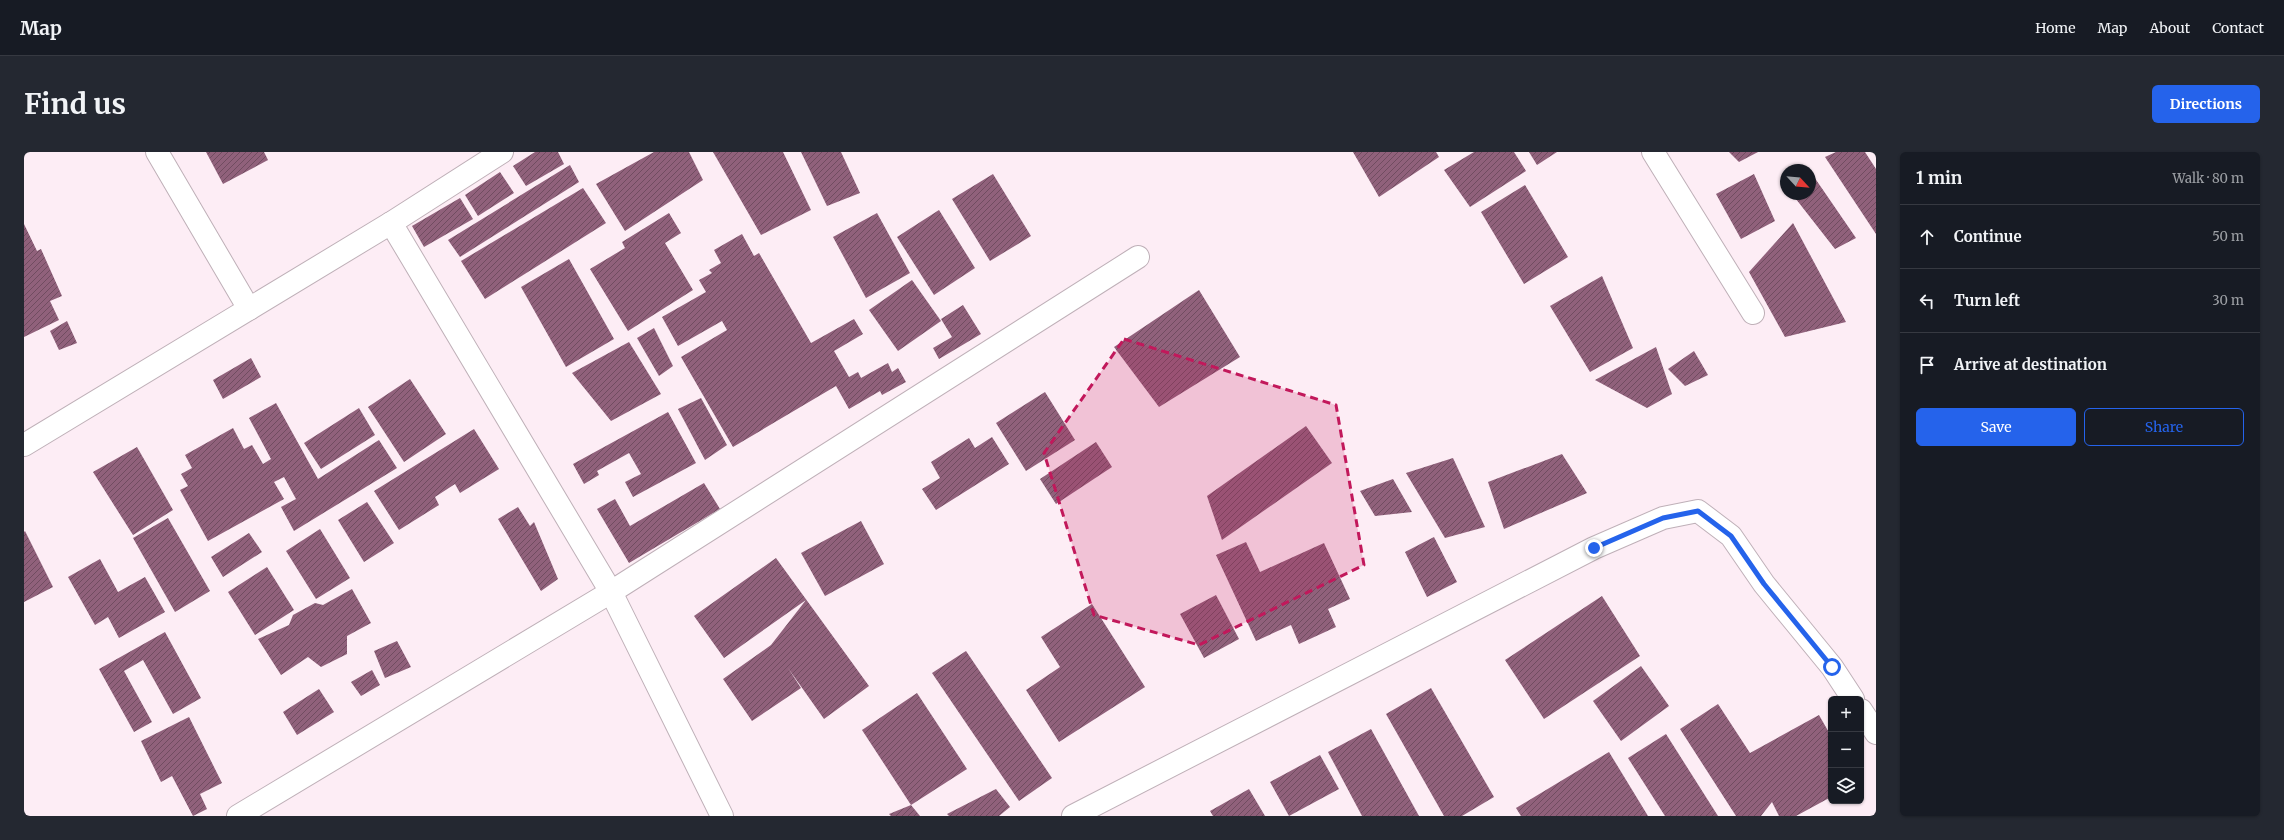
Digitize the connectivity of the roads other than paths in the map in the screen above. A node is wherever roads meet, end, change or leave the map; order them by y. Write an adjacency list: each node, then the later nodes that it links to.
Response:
1 (157, 152): 6 (street)
2 (502, 152): 4 (street)
3 (1653, 152): 7 (street)
4 (391, 223): 6 (street); 9 (street)
5 (1138, 257): 9 (street)
6 (249, 309): 8 (street)
7 (1753, 313)
8 (24, 444)
9 (611, 592): 13 (street); 14 (street)
10 (1852, 696): 15 (street)
11 (1864, 714): 12 (street)
12 (1876, 732)
13 (238, 816)
14 (722, 816)
15 (1072, 816)

